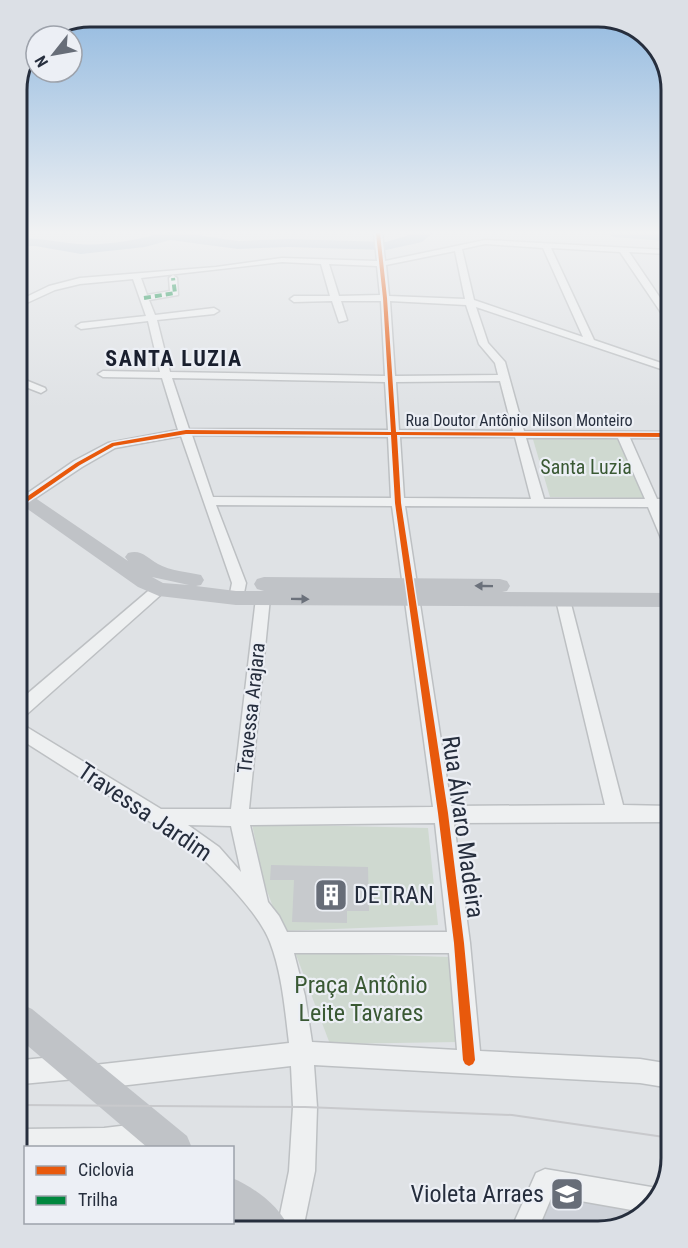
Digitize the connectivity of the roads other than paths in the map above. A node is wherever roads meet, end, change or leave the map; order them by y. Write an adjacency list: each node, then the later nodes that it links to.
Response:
1 (45, 291): 13 (street)
2 (142, 291): 9 (street)
3 (175, 291): 9 (street)
4 (333, 291): 12 (street)
5 (384, 291): 11 (street, Rua Álvaro Madeira)
6 (468, 291): 14 (street)
7 (567, 291): 20 (street)
8 (651, 291): 15 (street)
9 (144, 298): 17 (street)
10 (294, 298): 12 (street)
11 (385, 298): 12 (street); 14 (street); 25 (street, Rua Álvaro Madeira)
12 (335, 299): 18 (street)
13 (27, 300)
14 (470, 302): 20 (street); 24 (street)
15 (661, 306)
16 (213, 310): 17 (street)
17 (152, 319): 19 (street); 23 (street)
18 (342, 320)
19 (81, 326)
20 (591, 344): 21 (street)
21 (661, 366)
22 (103, 374): 23 (street)
23 (166, 376): 25 (street); 28 (street)
24 (503, 378): 25 (street); 30 (street)
25 (390, 379): 29 (street, Rua Álvaro Madeira)
26 (27, 384): 27 (street)
27 (40, 390)
28 (186, 432): 29 (street, Rua Doutor Antônio Nilson Monteiro); 33 (street, Rua Doutor Antônio Nilson Monteiro); 35 (street)
29 (393, 433): 30 (street, Rua Doutor Antônio Nilson Monteiro); 37 (street, Rua Álvaro Madeira)
30 (518, 433): 31 (street, Rua Doutor Antônio Nilson Monteiro); 36 (street)
31 (622, 434): 32 (street, Rua Doutor Antônio Nilson Monteiro); 38 (street)
32 (661, 435)
33 (27, 496)
34 (27, 498): 41 (main road)
35 (208, 501): 37 (street); 44 (street)
36 (538, 501): 37 (street); 38 (street)
37 (398, 503): 45 (street, Rua Álvaro Madeira)
38 (654, 503): 39 (street); 40 (street)
39 (661, 503)
40 (661, 520)
41 (109, 548): 43 (main road); 44 (main road)
42 (661, 588): 45 (main road, one-way to 45)
43 (159, 589): 44 (main road); 49 (street)
44 (237, 590): 45 (main road); 46 (main road)
45 (410, 592): 46 (main road, one-way to 45); 47 (main road); 51 (street, Rua Álvaro Madeira)
46 (263, 598): 55 (street, Travessa Arajara)
47 (563, 600): 48 (main road); 52 (street)
48 (661, 600)
49 (27, 704)
50 (27, 734): 54 (street, Travessa Jardim)
51 (443, 813): 52 (street); 55 (street); 58 (street, Rua Álvaro Madeira)
52 (616, 813): 53 (street)
53 (661, 814)
54 (158, 817): 55 (street); 56 (street, Travessa Jardim)
55 (239, 818): 56 (street, Travessa Jardim)
56 (259, 907): 57 (street, Travessa Jardim)
57 (281, 942): 58 (street); 60 (street, Travessa Jardim)
58 (459, 943): 61 (street, Rua Álvaro Madeira)
59 (27, 1025): 63 (main road)
60 (302, 1053): 61 (street); 63 (street); 70 (street, Travessa Jardim)
61 (469, 1060): 64 (street)
62 (27, 1072): 63 (street)
63 (84, 1072): 65 (main road)
64 (661, 1074)
65 (167, 1141): 66 (street)
66 (27, 1142)
67 (234, 1198): 69 (main road)
68 (646, 1198): 71 (street)
69 (262, 1221)
70 (292, 1221)
71 (528, 1221)

